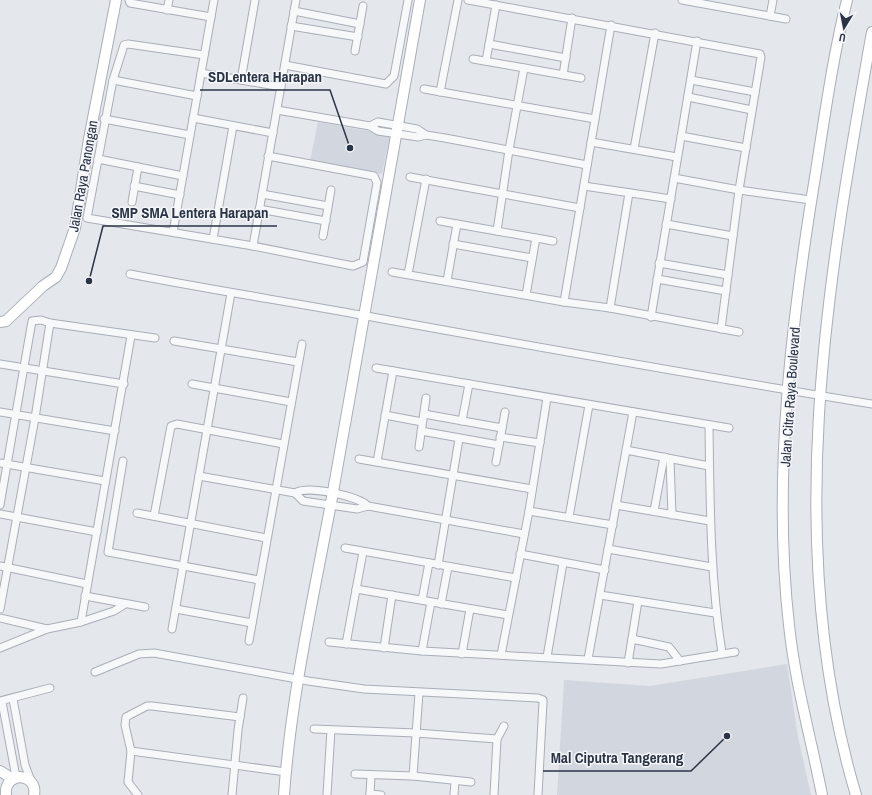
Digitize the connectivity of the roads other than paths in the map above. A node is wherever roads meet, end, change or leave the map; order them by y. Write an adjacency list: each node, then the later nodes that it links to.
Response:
1 (116, 0): 117 (main road, Jalan Raya Panongan)
2 (129, 0): 17 (street)
3 (169, 0): 17 (street)
4 (214, 0): 20 (street)
5 (255, 0): 42 (street)
6 (296, 0): 18 (street)
7 (408, 0): 36 (street)
8 (420, 0): 57 (main road)
9 (458, 0): 46 (street)
10 (468, 0): 15 (street)
11 (682, 0): 14 (street)
12 (773, 0): 19 (street)
13 (847, 0): 84 (main road, Jalan Citra Raya Boulevard)
14 (700, 2): 19 (street)
15 (496, 4): 21 (street); 30 (street)
16 (363, 6): 23 (street)
17 (167, 10): 20 (street)
18 (294, 11): 23 (street); 24 (street)
19 (770, 16): 22 (street)
20 (211, 18): 32 (street)
21 (572, 18): 25 (street); 33 (street)
22 (786, 19)
23 (360, 24): 28 (street)
24 (292, 26): 28 (street); 36 (street)
25 (611, 26): 27 (street); 54 (street)
26 (872, 32): 137 (main road, Jalan Citra Raya Boulevard)
27 (655, 33): 29 (street); 64 (street)
28 (358, 37): 31 (street)
29 (697, 41): 43 (street); 47 (street)
30 (489, 44): 33 (street); 35 (street)
31 (355, 51)
32 (204, 56): 38 (street); 41 (street)
33 (566, 58): 39 (street)
34 (473, 59): 35 (street)
35 (486, 61): 37 (street)
36 (285, 65): 44 (street)
37 (524, 68): 39 (street); 50 (street)
38 (201, 73): 42 (street); 48 (street)
39 (563, 75): 40 (street)
40 (581, 78)
41 (112, 80): 48 (street); 55 (street)
42 (241, 80): 44 (street)
43 (691, 80): 47 (street); 49 (street)
44 (281, 87): 51 (street)
45 (424, 89): 46 (street)
46 (440, 92): 50 (street)
47 (755, 92): 52 (street)
48 (197, 96): 53 (street)
49 (688, 97): 52 (street); 61 (street)
50 (518, 105): 54 (street); 65 (street)
51 (276, 110): 57 (street); 58 (street)
52 (752, 110): 63 (street)
53 (193, 118): 56 (street); 60 (street)
54 (595, 119): 62 (street)
55 (104, 120): 60 (street); 68 (street)
56 (233, 126): 58 (street); 98 (street)
57 (401, 130): 59 (street); 59 (street); 115 (main road)
58 (272, 133): 66 (street)
59 (426, 135): 65 (street)
60 (190, 136): 71 (street)
61 (681, 136): 63 (street); 67 (street)
62 (591, 142): 64 (street); 69 (street)
63 (746, 148): 78 (street)
64 (634, 149): 67 (street)
65 (509, 150): 69 (street); 81 (street)
66 (268, 156): 80 (street); 101 (street)
67 (677, 157): 73 (street)
68 (98, 159): 70 (street); 94 (street)
69 (588, 165): 76 (street)
70 (138, 167): 71 (street); 75 (street)
71 (183, 176): 82 (street)
72 (410, 176): 74 (street)
73 (674, 178): 78 (street); 83 (street)
74 (426, 179): 81 (street); 106 (street)
75 (134, 186): 82 (street); 85 (street)
76 (584, 186): 79 (street); 87 (street)
77 (331, 190): 86 (street)
78 (739, 190): 84 (street); 96 (street)
79 (629, 193): 83 (street); 114 (street)
80 (262, 194): 86 (street); 88 (street)
81 (503, 194): 87 (street); 93 (street)
82 (180, 195): 94 (street)
83 (671, 198): 92 (street)
84 (811, 200): 136 (main road, Jalan Citra Raya Boulevard)
85 (132, 202)
86 (328, 206): 89 (street)
87 (580, 208): 113 (street)
88 (259, 209): 89 (street); 101 (street)
89 (326, 221): 95 (street)
90 (440, 221): 91 (street)
91 (457, 224): 93 (street); 100 (street)
92 (666, 224): 96 (street); 103 (street)
93 (497, 231): 97 (street)
94 (173, 232): 98 (street)
95 (323, 236)
96 (733, 236): 107 (street)
97 (536, 238): 99 (street); 102 (street)
98 (213, 239): 101 (street)
99 (553, 241)
100 (454, 244): 102 (street); 109 (street)
101 (253, 246)
102 (532, 258): 112 (street)
103 (659, 263): 107 (street); 108 (street)
104 (392, 272): 106 (street)
105 (130, 274): 111 (street)
106 (408, 274): 109 (street)
107 (728, 275): 110 (street)
108 (656, 280): 110 (street); 116 (street)
109 (447, 281): 112 (street)
110 (726, 291): 119 (street)
111 (231, 293): 115 (street); 125 (street)
112 (526, 295): 113 (street)
113 (564, 302): 114 (street)
114 (610, 308): 116 (street)
115 (368, 316): 136 (street); 180 (main road)
116 (651, 317): 119 (street)
117 (0, 322)
118 (50, 323): 121 (street); 128 (street); 130 (street)
119 (721, 329): 120 (street)
120 (740, 332)
121 (131, 336): 122 (street); 132 (street)
122 (155, 338)
123 (174, 341): 125 (street)
124 (302, 344): 126 (street)
125 (222, 348): 126 (street); 135 (street)
126 (298, 362): 140 (street)
127 (0, 364): 128 (street)
128 (24, 367): 130 (street); 147 (street)
129 (376, 368): 131 (street)
130 (42, 370): 132 (street); 149 (street)
131 (393, 371): 134 (street); 148 (street)
132 (124, 384): 155 (street)
133 (192, 384): 135 (street)
134 (469, 384): 139 (street); 150 (street)
135 (214, 387): 140 (street); 156 (street)
136 (788, 391): 137 (street); 285 (main road, Jalan Citra Raya Boulevard)
137 (821, 396): 141 (street); 286 (main road, Jalan Citra Raya Boulevard)
138 (426, 398): 146 (street)
139 (547, 398): 142 (street); 160 (street)
140 (291, 402): 161 (street)
141 (872, 404)
142 (589, 405): 145 (street); 191 (street)
143 (0, 412): 147 (street)
144 (505, 412): 153 (street)
145 (633, 412): 152 (street); 164 (street)
146 (424, 414): 150 (street); 151 (street)
147 (16, 415): 149 (street); 171 (street)
148 (385, 416): 151 (street); 168 (street)
149 (36, 418): 155 (street); 173 (street)
150 (462, 421): 153 (street)
151 (422, 422): 157 (street)
152 (709, 425): 154 (street); 172 (street)
153 (502, 428): 158 (street)
154 (729, 428)
155 (115, 431): 176 (street)
156 (207, 431): 161 (street); 174 (street); 190 (street)
157 (421, 431): 159 (street); 163 (street)
158 (500, 436): 160 (street); 162 (street)
159 (460, 439): 162 (street); 175 (street)
160 (540, 443): 177 (street)
161 (283, 444): 178 (street)
162 (499, 446): 169 (street)
163 (419, 447)
164 (626, 450): 165 (street); 182 (street)
165 (667, 458): 172 (street); 186 (street); 189 (street)
166 (359, 459): 168 (street)
167 (123, 461): 207 (street)
168 (377, 462): 175 (street)
169 (496, 462)
170 (0, 463): 171 (street)
171 (8, 464): 173 (street); 181 (street)
172 (709, 466): 194 (street)
173 (26, 467): 176 (street); 192 (street)
174 (199, 476): 178 (street); 195 (street)
175 (454, 476): 177 (street); 193 (street)
176 (105, 481): 197 (street)
177 (532, 489): 185 (street)
178 (275, 490): 179 (street); 199 (street)
179 (296, 493): 180 (street); 183 (street)
180 (336, 494): 183 (main road); 184 (street)
181 (0, 505)
182 (616, 505): 186 (street); 196 (street)
183 (334, 506): 184 (street); 251 (main road)
184 (368, 506): 193 (street)
185 (529, 511): 191 (street); 198 (street)
186 (654, 512): 189 (street)
187 (137, 513): 190 (street)
188 (0, 514): 192 (street)
189 (672, 514): 194 (street)
190 (154, 516): 195 (street)
191 (569, 517): 196 (street)
192 (17, 518): 197 (street); 209 (street)
193 (446, 521): 198 (street); 206 (street)
194 (710, 521): 210 (street)
195 (191, 523): 199 (street); 207 (street)
196 (613, 524): 201 (street)
197 (97, 532): 214 (street)
198 (524, 534): 203 (street)
199 (266, 538): 213 (street)
200 (345, 548): 202 (street)
201 (608, 549): 210 (street); 211 (street)
202 (363, 552): 204 (street); 215 (street)
203 (520, 554): 205 (street); 212 (street)
204 (429, 563): 206 (street); 219 (street)
205 (563, 563): 211 (street); 246 (street)
206 (438, 565): 208 (street)
207 (183, 566): 213 (street); 226 (street)
208 (448, 566): 212 (street); 223 (street)
209 (4, 567): 214 (street); 225 (street)
210 (712, 567): 228 (street)
211 (604, 570): 217 (street)
212 (516, 578): 229 (street)
213 (259, 580): 232 (street)
214 (87, 584): 218 (street)
215 (356, 589): 216 (street); 238 (street)
216 (392, 595): 219 (street); 240 (street)
217 (600, 595): 220 (street); 247 (street)
218 (85, 596): 222 (street); 231 (street)
219 (422, 600): 221 (street)
220 (638, 601): 228 (street); 235 (street)
221 (431, 602): 223 (street); 241 (street)
222 (126, 604): 224 (street); 231 (street)
223 (441, 604): 227 (street)
224 (145, 607)
225 (0, 609)
226 (176, 609): 232 (street); 234 (street)
227 (470, 609): 229 (street); 244 (street)
228 (715, 613): 243 (street)
229 (508, 615): 245 (street)
230 (0, 618): 233 (street)
231 (81, 622): 233 (street)
232 (252, 623): 236 (street)
233 (47, 629): 239 (street)
234 (172, 629)
235 (632, 639): 248 (street); 249 (street)
236 (249, 641)
237 (329, 642): 238 (street)
238 (346, 644): 240 (street)
239 (0, 648)
240 (384, 648): 241 (street)
241 (422, 651): 244 (street)
242 (735, 652): 243 (street)
243 (722, 653): 248 (street)
244 (462, 654): 245 (street)
245 (501, 655): 246 (street)
246 (547, 657): 247 (street)
247 (588, 658): 249 (street)
248 (680, 661): 249 (street)
249 (628, 663)
250 (95, 672): 251 (street)
251 (297, 679): 253 (street); 266 (main road)
252 (50, 688): 255 (street)
253 (420, 694): 261 (street); 284 (street)
254 (243, 698): 257 (street)
255 (12, 699): 256 (street); 271 (street)
256 (1, 701): 270 (street)
257 (240, 717): 263 (street); 264 (street)
258 (504, 726): 262 (street)
259 (314, 729): 260 (street)
260 (330, 730): 261 (street); 279 (street)
261 (416, 733): 262 (street); 269 (street)
262 (497, 740): 283 (street)
263 (131, 751): 264 (street); 276 (street)
264 (234, 766): 266 (street); 277 (street)
265 (0, 771): 270 (main road)
266 (286, 772): 278 (main road)
267 (355, 774): 268 (street)
268 (371, 775): 269 (street); 280 (street)
269 (413, 776): 272 (street)
270 (15, 778): 271 (main road); 274 (main road)
271 (31, 781): 275 (main road)
272 (454, 781): 273 (street); 282 (street)
273 (471, 782)
274 (4, 790)
275 (35, 794)
276 (138, 795)
277 (232, 795)
278 (284, 795)
279 (327, 795)
280 (370, 795): 281 (street)
281 (381, 795)
282 (454, 795)
283 (494, 795)
284 (538, 795)
285 (822, 795)
286 (856, 795)

